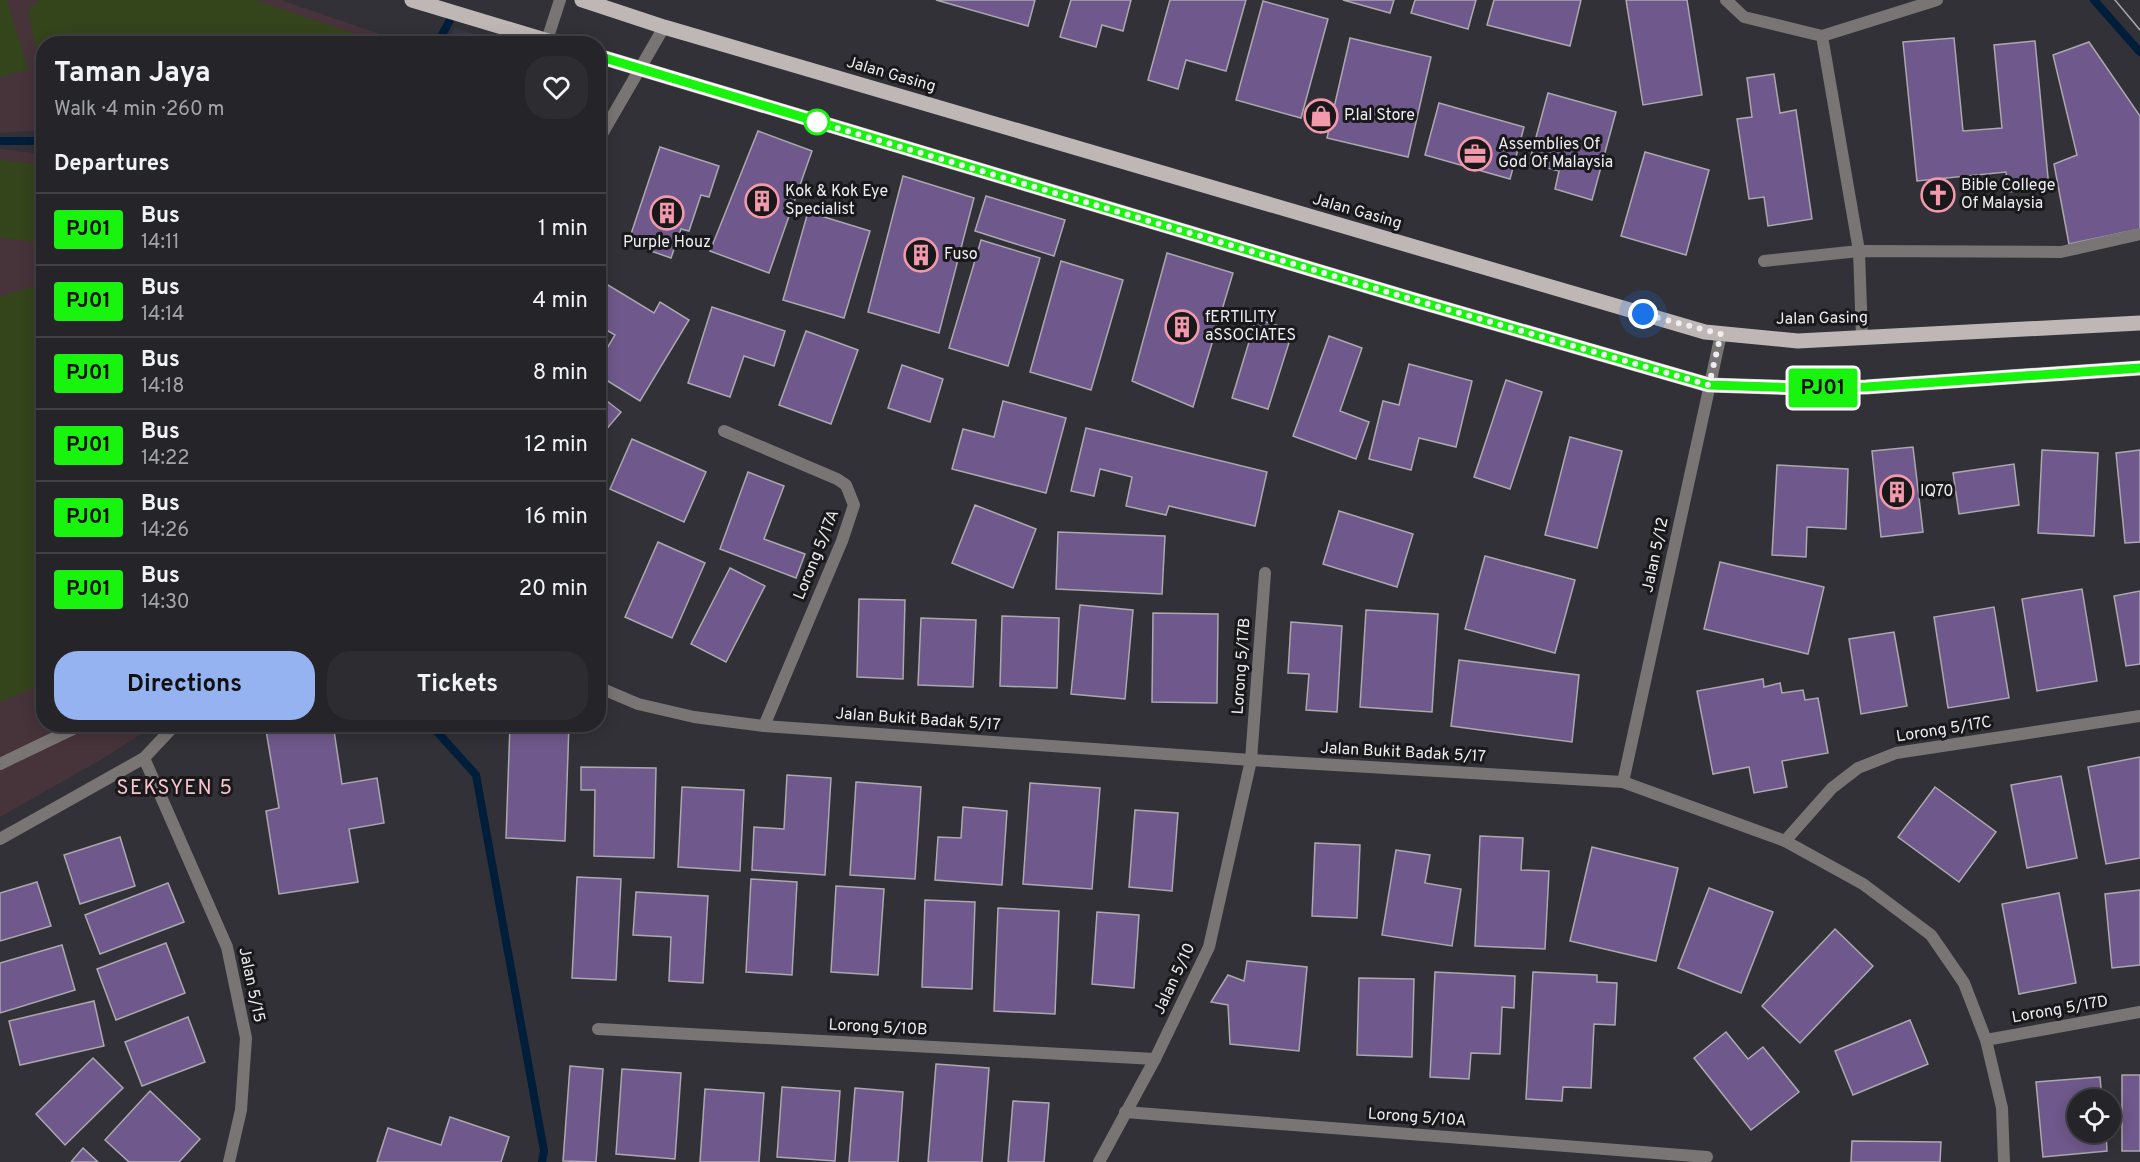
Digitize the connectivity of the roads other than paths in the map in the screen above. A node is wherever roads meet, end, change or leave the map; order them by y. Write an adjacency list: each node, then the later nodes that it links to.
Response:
1 (412, 0): 7 (main road)
2 (560, 0): 8 (street)
3 (582, 0): 6 (main road, Jalan Gasing)
4 (1726, 0): 9 (street)
5 (1937, 0): 9 (street)
6 (664, 27): 11 (street); 17 (main road, Jalan Gasing)
7 (508, 36)
8 (553, 36)
9 (1822, 36): 14 (street)
10 (606, 58): 11 (main road)
11 (640, 69): 12 (street); 20 (main road)
12 (606, 127)
13 (2140, 234): 14 (street)
14 (1859, 251): 15 (street); 18 (street)
15 (1764, 261)
16 (2140, 323): 18 (main road, Jalan Gasing)
17 (1721, 334): 18 (main road, Jalan Gasing); 20 (street, Jalan 5/12)
18 (1862, 337)
19 (2140, 368): 20 (main road)
20 (1709, 385): 31 (street, Jalan 5/12)
21 (724, 431): 25 (street, Lorong 5/17A)
22 (1265, 573): 29 (street, Lorong 5/17B)
23 (606, 690): 25 (street, Jalan Bukit Badak 5/17)
24 (2140, 716): 33 (street, Lorong 5/17C)
25 (764, 726): 29 (street, Jalan Bukit Badak 5/17)
26 (67, 732): 30 (street)
27 (168, 732): 28 (street)
28 (144, 758): 32 (street); 40 (street, Jalan 5/15)
29 (1251, 760): 31 (street, Jalan Bukit Badak 5/17); 37 (street, Jalan 5/10)
30 (0, 764)
31 (1623, 782): 33 (street, Jalan Bukit Badak 5/17)
32 (0, 838)
33 (1785, 841): 36 (street, Jalan Bukit Badak 5/17)
34 (2140, 1012): 36 (street, Lorong 5/17D)
35 (598, 1029): 37 (street, Lorong 5/10B)
36 (1986, 1040): 42 (street, Jalan Bukit Badak 5/17)
37 (1155, 1059): 38 (street, Jalan 5/10)
38 (1125, 1112): 39 (street, Lorong 5/10A); 41 (street, Jalan 5/10)
39 (1707, 1157)
40 (229, 1162)
41 (1099, 1162)
42 (2004, 1162)

